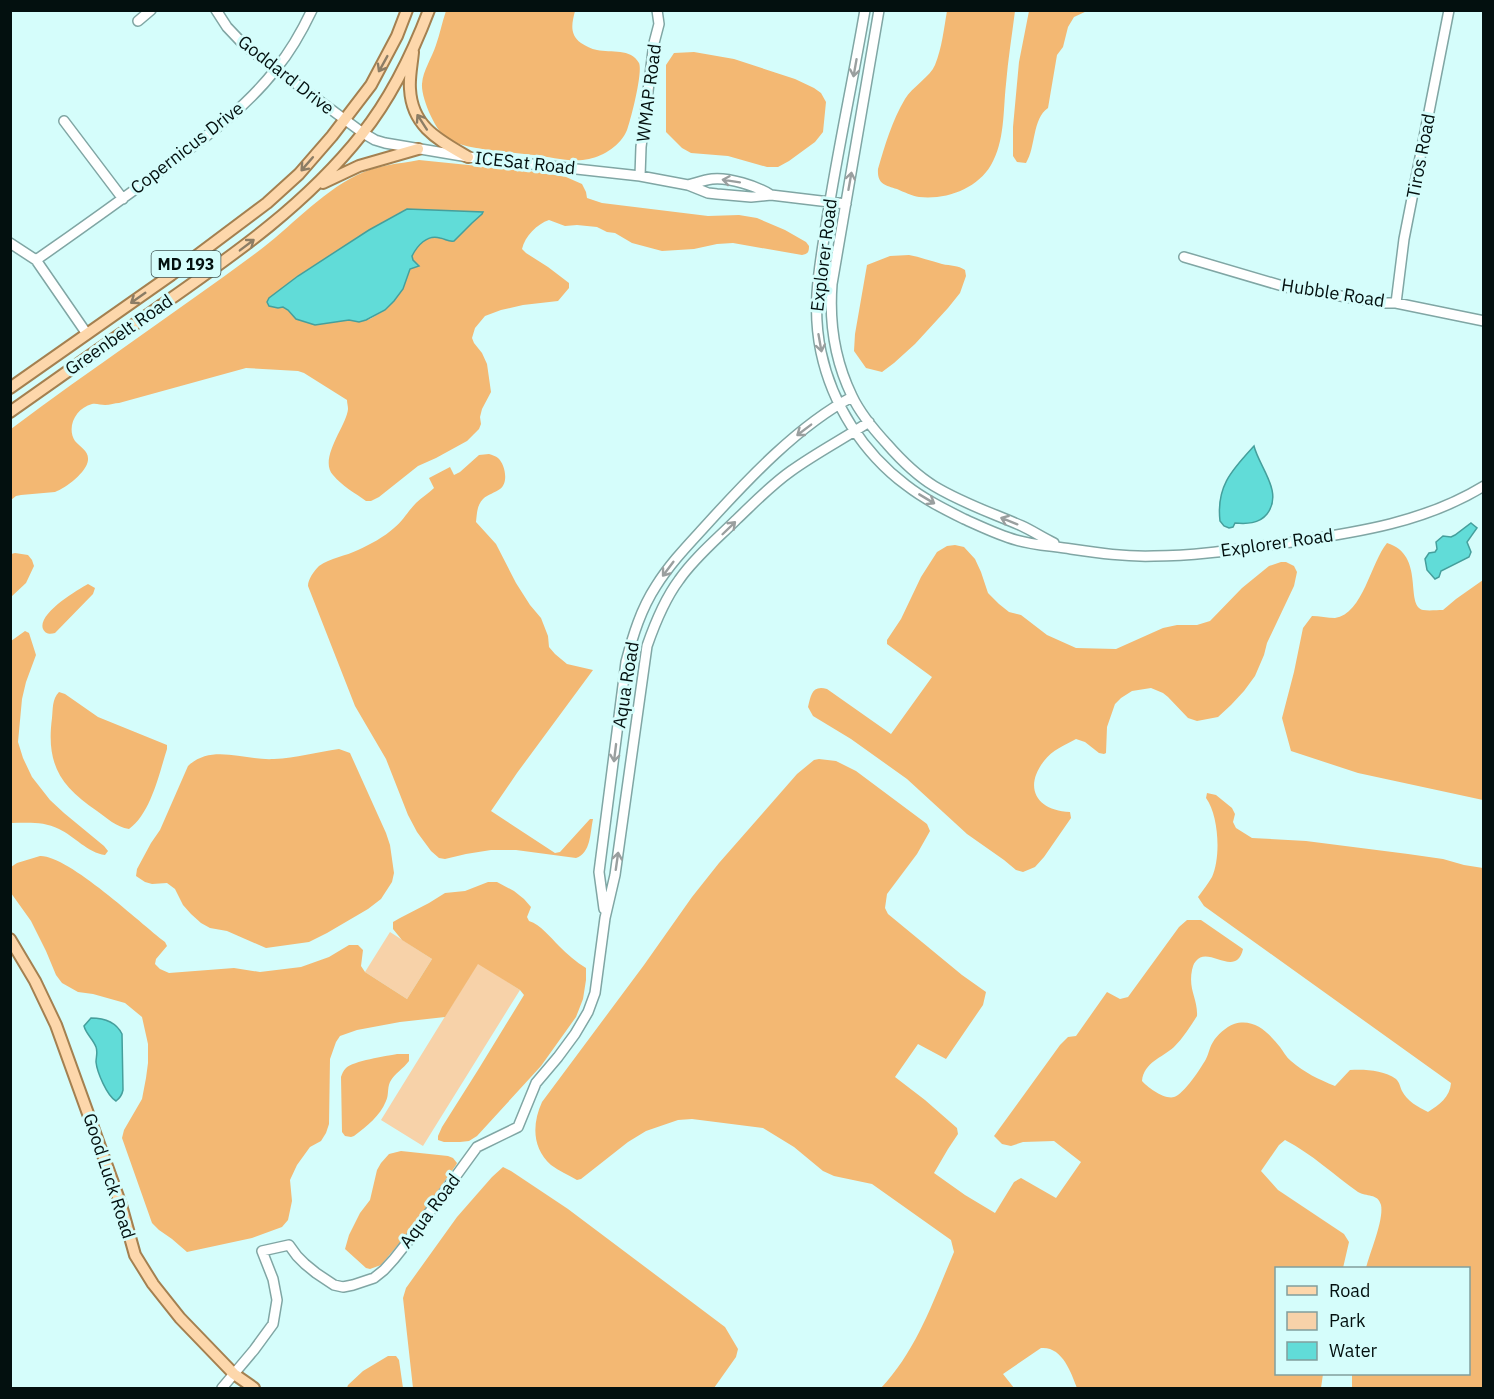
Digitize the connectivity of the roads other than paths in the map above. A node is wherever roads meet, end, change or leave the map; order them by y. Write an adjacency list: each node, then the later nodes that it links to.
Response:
1 (151, 10): 10 (street)
2 (216, 10): 12 (street, Goddard Drive)
3 (312, 10): 12 (street, Copernicus Drive)
4 (407, 10): 13 (main road, Greenbelt Road / MD 193, one-way to 13)
5 (429, 10): 11 (main road, Greenbelt Road / MD 193)
6 (657, 10): 18 (street, WMAP Road)
7 (865, 10): 23 (street, Explorer Road, one-way to 23)
8 (879, 10): 24 (street, Explorer Road, one-way to 8)
9 (1449, 10): 28 (street, Tiros Road)
10 (138, 21)
11 (414, 46): 15 (main road, Greenbelt Road / MD 193); 17 (main road, one-way to 11)
12 (276, 69): 13 (street, Goddard Drive); 22 (street, Copernicus Drive)
13 (345, 120): 15 (street, Goddard Drive); 30 (main road, Greenbelt Road / MD 193, one-way to 30)
14 (64, 121): 22 (street)
15 (363, 133): 16 (street, ICESat Road); 20 (main road, Greenbelt Road / MD 193)
16 (418, 149): 17 (street, ICESat Road); 20 (main road)
17 (468, 157): 18 (street, ICESat Road)
18 (640, 176): 19 (street, ICESat Road)
19 (688, 185): 21 (street, ICESat Road); 21 (street, ICESat Road, one-way to 19)
20 (315, 187): 34 (main road, Greenbelt Road / MD 193, one-way to 20)
21 (771, 195): 23 (street, ICESat Road)
22 (123, 199): 27 (street, Copernicus Drive)
23 (830, 201): 24 (street, ICESat Road); 33 (street, Explorer Road, one-way to 33)
24 (846, 204): 32 (street, Explorer Road)
25 (10, 243): 27 (street)
26 (1184, 257): 28 (street, Hubble Road)
27 (36, 260): 30 (street)
28 (1396, 303): 29 (street, Hubble Road)
29 (1484, 321)
30 (87, 334): 31 (main road, Greenbelt Road / MD 193)
31 (10, 388)
32 (852, 397): 33 (street, Aqua Road); 35 (street, Explorer Road)
33 (839, 404): 36 (street, Explorer Road); 39 (street, Aqua Road, one-way to 39)
34 (10, 412)
35 (869, 422): 36 (street, Aqua Road); 38 (street, Explorer Road, one-way to 35)
36 (855, 431): 38 (street, Explorer Road, one-way to 38); 39 (street, Aqua Road, one-way to 36)
37 (1484, 486): 38 (street, Explorer Road)
38 (1062, 547)
39 (604, 918): 41 (street, Aqua Road)
40 (10, 939): 41 (main road, Good Luck Road)
41 (234, 1374): 42 (street); 43 (main road, Good Luck Road)
42 (222, 1389)
43 (254, 1389)

